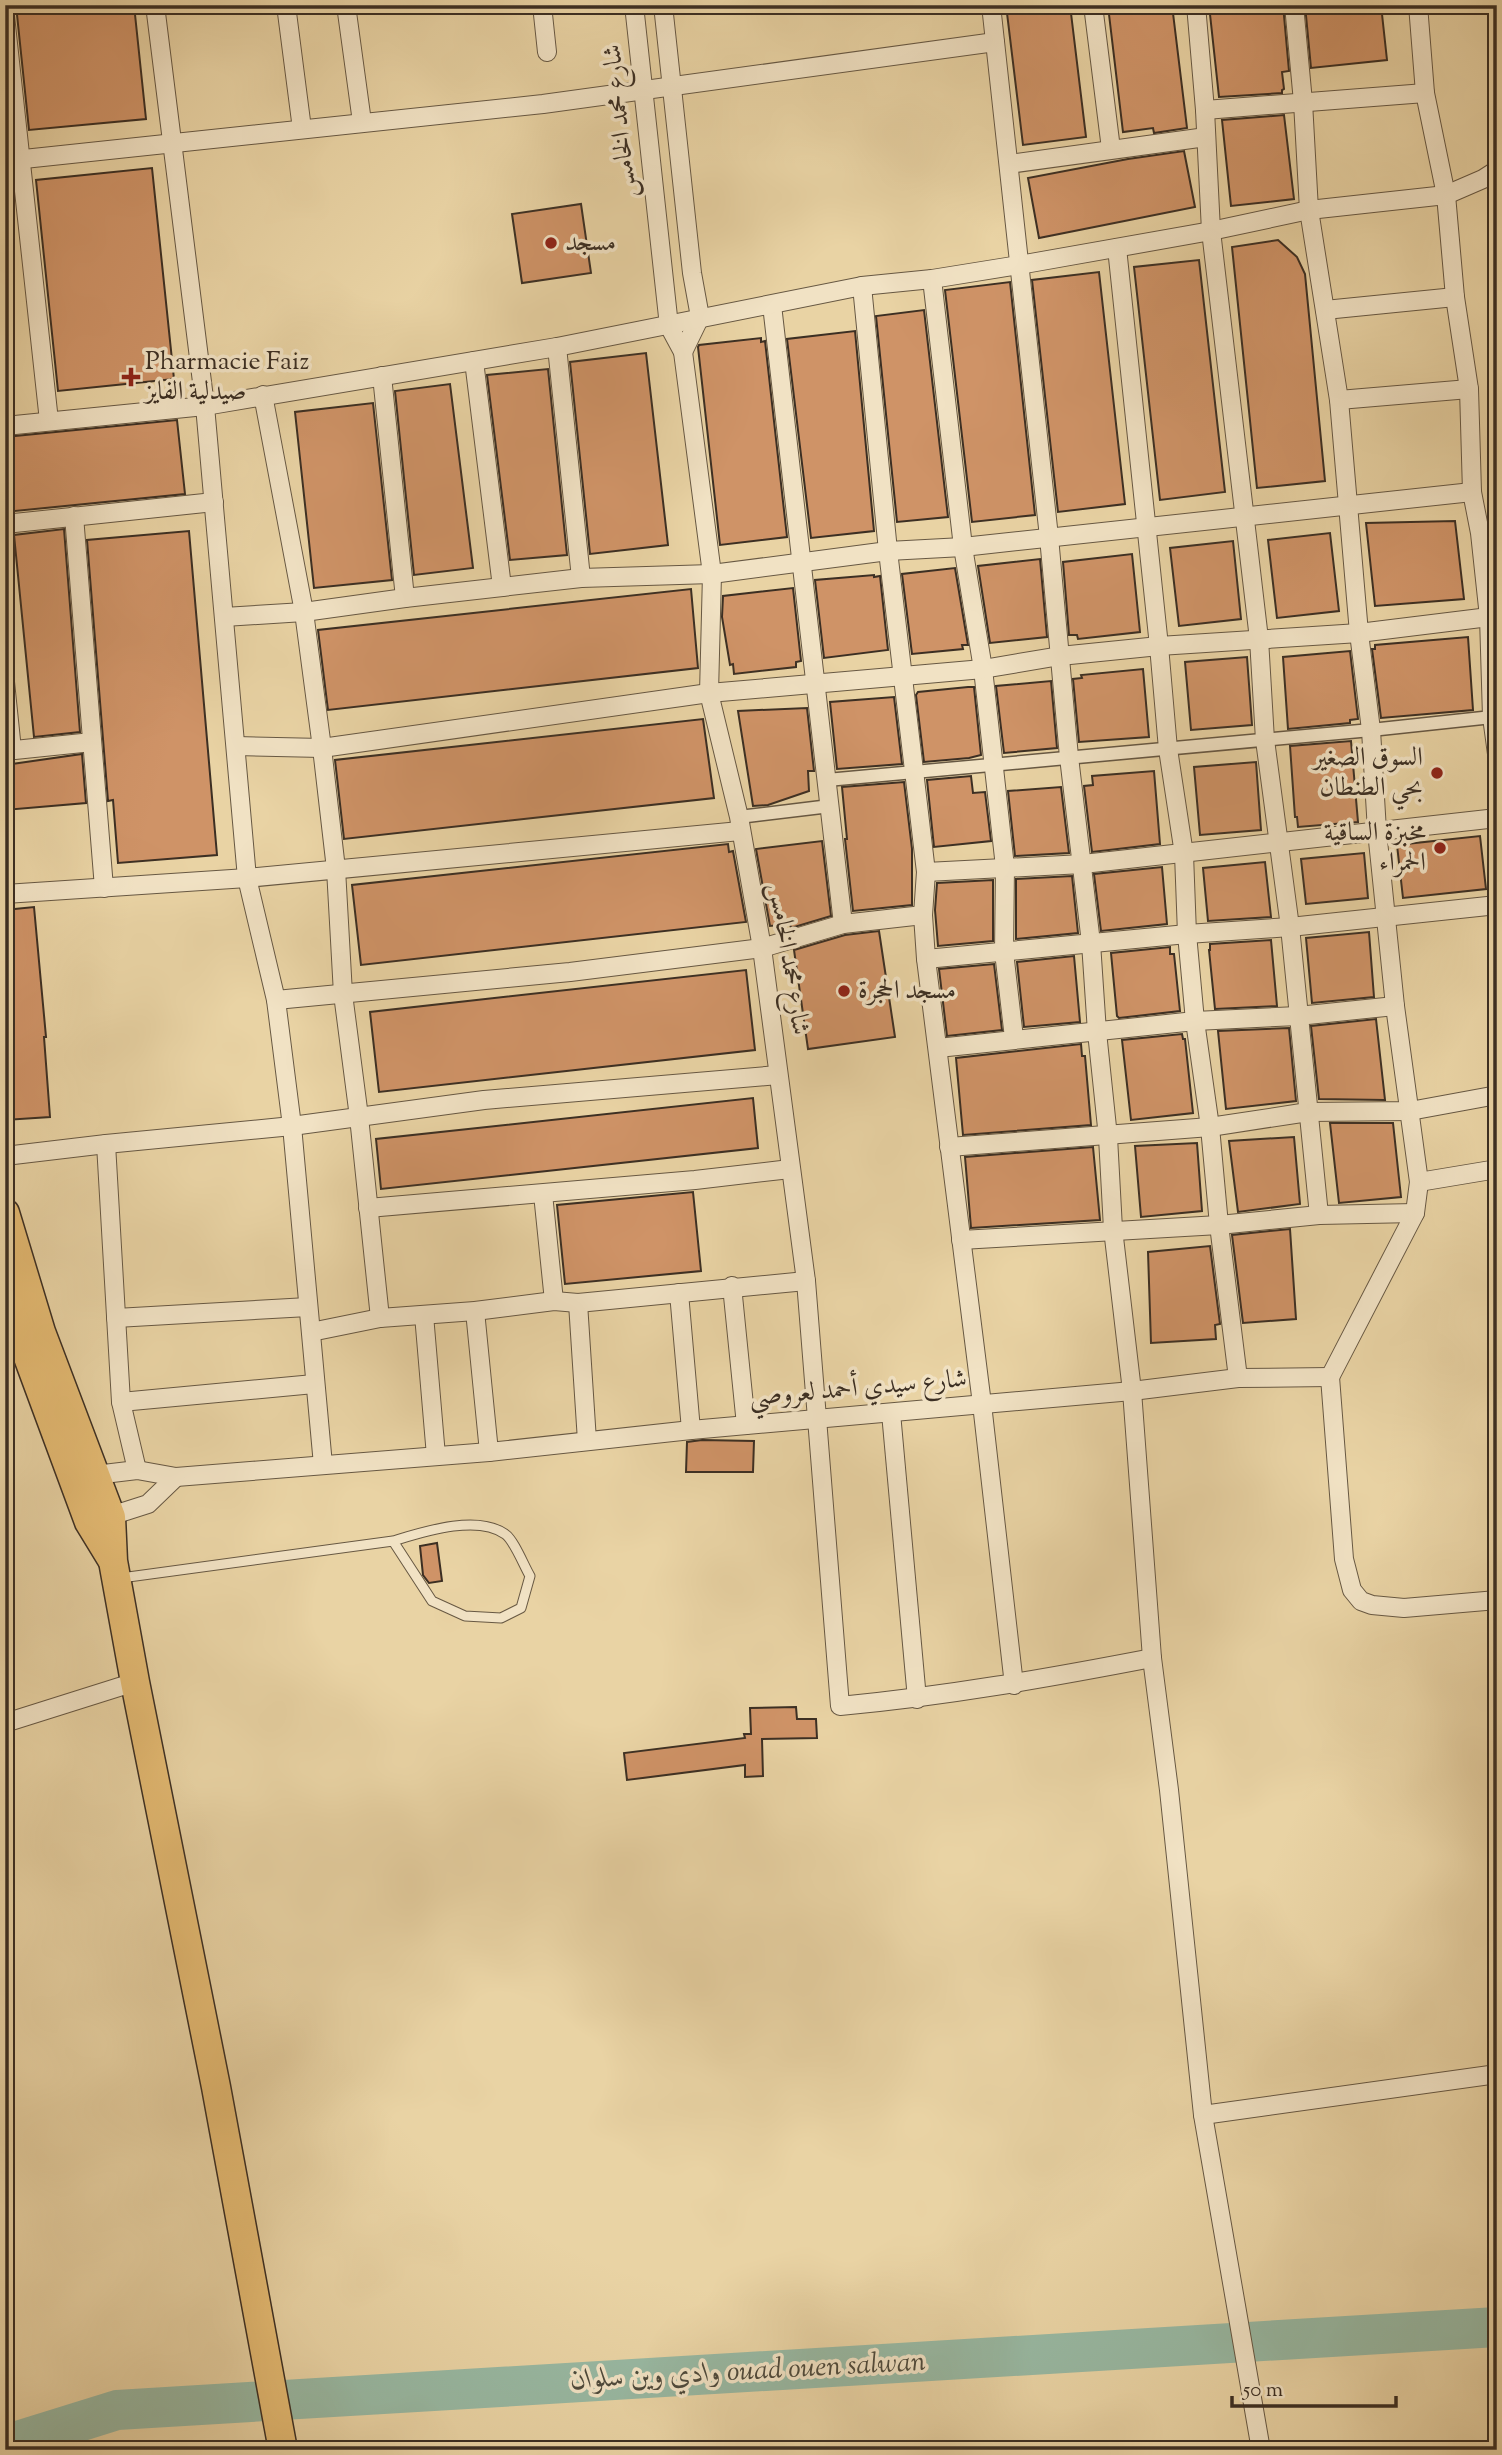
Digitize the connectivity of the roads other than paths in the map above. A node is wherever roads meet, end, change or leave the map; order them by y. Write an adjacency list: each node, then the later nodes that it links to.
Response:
1 (155, 5): 23 (street)
2 (286, 5): 21 (street)
3 (346, 5): 20 (street)
4 (542, 5): 14 (street)
5 (634, 5): 16 (street, شارع محمد الخامس)
6 (663, 5): 15 (street)
7 (991, 5): 13 (street)
8 (1093, 5): 24 (street)
9 (1196, 5): 19 (street)
10 (1294, 5): 18 (street)
11 (1418, 5): 17 (street)
12 (5, 16): 25 (street)
13 (995, 42): 15 (street); 26 (street)
14 (547, 52)
15 (671, 86): 16 (street); 38 (street)
16 (645, 89): 20 (street); 39 (street, شارع محمد الخامس)
17 (1425, 93): 18 (street); 28 (street)
18 (1303, 102): 19 (street); 29 (street)
19 (1205, 110): 22 (street)
20 (362, 122): 21 (street)
21 (302, 129): 23 (street)
22 (1206, 137): 24 (street); 30 (street)
23 (172, 143): 25 (street); 47 (street)
24 (1111, 149): 26 (street)
25 (13, 160): 48 (street)
26 (1009, 164): 32 (street)
27 (1497, 170): 28 (street)
28 (1446, 195): 29 (street); 35 (street)
29 (1309, 210): 30 (street); 37 (street)
30 (1210, 231): 31 (street); 54 (street)
31 (1117, 248): 32 (street); 56 (street)
32 (1019, 265): 33 (street); 58 (street)
33 (932, 279): 34 (street); 59 (street)
34 (862, 286): 36 (street); 60 (street)
35 (1455, 297): 37 (street); 44 (street)
36 (772, 305): 38 (street); 61 (street)
37 (1325, 310): 46 (street)
38 (700, 317): 39 (street); 41 (street)
39 (669, 326): 40 (street); 41 (street, شارع محمد الخامس)
40 (558, 347): 42 (street); 63 (street)
41 (683, 352): 62 (street, شارع محمد الخامس)
42 (474, 361): 43 (street); 64 (street)
43 (382, 376): 45 (street); 65 (street)
44 (1469, 389): 46 (street); 50 (street)
45 (263, 395): 47 (street); 66 (street)
46 (1339, 400): 52 (street)
47 (205, 406): 48 (street); 51 (street)
48 (48, 421): 49 (street)
49 (5, 426)
50 (1472, 492): 52 (street); 57 (street)
51 (214, 502): 53 (street); 67 (street)
52 (1348, 505): 54 (street); 69 (street)
53 (74, 516): 55 (street); 81 (street)
54 (1243, 516): 56 (street); 70 (street)
55 (5, 524)
56 (1145, 528): 58 (street); 71 (street)
57 (1489, 529): 68 (street)
58 (1049, 537): 59 (street); 72 (street)
59 (963, 547): 60 (street); 73 (street)
60 (888, 551): 61 (street); 74 (street)
61 (802, 562): 62 (street); 76 (street)
62 (712, 574): 63 (street); 77 (street, شارع محمد الخامس)
63 (581, 578): 64 (street)
64 (502, 587): 65 (street)
65 (405, 598): 66 (street)
66 (304, 612): 67 (street); 83 (street)
67 (224, 617): 82 (street)
68 (1489, 617): 69 (street); 78 (street)
69 (1359, 633): 70 (street); 79 (street)
70 (1259, 639): 71 (street); 80 (street)
71 (1159, 646): 72 (street); 84 (street)
72 (1060, 656): 73 (street); 87 (street)
73 (983, 669): 74 (street); 88 (street)
74 (904, 677): 76 (street); 89 (street)
75 (5, 682): 85 (street)
76 (817, 683): 77 (street); 90 (street)
77 (709, 694): 83 (street); 93 (street, شارع محمد الخامس)
78 (1492, 717): 79 (street); 86 (street)
79 (1371, 730): 80 (street); 94 (street)
80 (1265, 740): 84 (street); 95 (street)
81 (92, 742): 85 (street); 102 (street)
82 (236, 746): 83 (street); 101 (street)
83 (322, 748): 99 (street)
84 (1168, 749): 87 (street); 96 (street)
85 (9, 751)
86 (1497, 754)
87 (1069, 757): 88 (street); 97 (street)
88 (992, 764): 89 (street); 98 (street)
89 (915, 772): 90 (street); 100 (street)
90 (827, 780): 91 (street)
91 (830, 806): 93 (street); 107 (street)
92 (1497, 818): 94 (street)
93 (739, 824): 99 (street); 111 (street, شارع محمد الخامس)
94 (1377, 831): 95 (street); 106 (street)
95 (1278, 841): 96 (street); 108 (street)
96 (1184, 854): 97 (street); 109 (street)
97 (1083, 864): 98 (street); 110 (street)
98 (1005, 867): 100 (street); 112 (street)
99 (337, 869): 101 (street); 114 (street)
100 (926, 872): 105 (street)
101 (247, 878): 102 (street); 115 (street)
102 (104, 888): 103 (street)
103 (5, 894)
104 (1497, 905): 106 (street)
105 (923, 915): 107 (street); 113 (street)
106 (1387, 918): 108 (street); 116 (street)
107 (843, 924): 111 (street)
108 (1290, 927): 109 (street); 117 (street)
109 (1187, 934): 110 (street); 118 (street)
110 (1091, 943): 112 (street); 119 (street)
111 (762, 948): 114 (street); 122 (street, شارع محمد الخامس)
112 (1004, 952): 113 (street); 120 (street)
113 (926, 959): 121 (street)
114 (344, 995): 115 (street); 126 (street)
115 (276, 1000): 127 (street)
116 (1395, 1006): 117 (street); 124 (street)
117 (1298, 1016): 118 (street); 125 (street)
118 (1195, 1021): 119 (street); 128 (street)
119 (1097, 1032): 120 (street); 129 (street)
120 (1014, 1038): 121 (street)
121 (938, 1048): 131 (street)
122 (778, 1075): 126 (street); 133 (street, شارع محمد الخامس)
123 (1497, 1095): 124 (street)
124 (1410, 1111): 125 (street); 135 (street)
125 (1308, 1112): 128 (street); 140 (street)
126 (359, 1117): 127 (street); 137 (street)
127 (292, 1126): 130 (street); 150 (street)
128 (1210, 1127): 129 (street); 141 (street)
129 (1108, 1137): 131 (street); 142 (street)
130 (106, 1143): 132 (street); 153 (street)
131 (949, 1147): 143 (street)
132 (5, 1156)
133 (790, 1169): 136 (street); 144 (street, شارع محمد الخامس)
134 (1497, 1169): 135 (street)
135 (1419, 1182): 139 (street)
136 (543, 1194): 137 (street); 148 (street)
137 (368, 1208): 154 (street)
138 (5, 1213): 171 (main road)
139 (1415, 1213): 140 (street); 156 (street)
140 (1319, 1215): 141 (street)
141 (1219, 1224): 142 (street); 157 (street)
142 (1113, 1229): 143 (street); 159 (street)
143 (961, 1240): 161 (street)
144 (806, 1281): 145 (street); 163 (street, شارع محمد الخامس)
145 (732, 1286): 146 (street); 164 (street)
146 (679, 1293): 149 (street); 165 (street)
147 (5, 1294): 171 (main road)
148 (554, 1301): 149 (street); 151 (street)
149 (578, 1303): 166 (street)
150 (308, 1307): 153 (street); 155 (street)
151 (475, 1311): 152 (street); 167 (street)
152 (424, 1315): 154 (street); 168 (street)
153 (116, 1318): 160 (street)
154 (380, 1318): 155 (street)
155 (311, 1332): 158 (street)
156 (1330, 1377): 157 (street, شارع سيدي أحمد لعروصي); 176 (street)
157 (1238, 1378): 159 (street, شارع سيدي أحمد لعروصي)
158 (314, 1384): 160 (street); 169 (street)
159 (1132, 1391): 161 (street, شارع سيدي أحمد لعروصي); 177 (street)
160 (121, 1402): 170 (street)
161 (982, 1404): 162 (street, شارع سيدي أحمد لعروصي); 179 (street)
162 (891, 1413): 163 (street, شارع سيدي أحمد لعروصي); 180 (street)
163 (819, 1420): 164 (street, شارع سيدي أحمد لعروصي); 180 (street, شارع محمد الخامس)
164 (746, 1425): 165 (street, شارع سيدي أحمد لعروصي)
165 (691, 1430): 166 (street, شارع سيدي أحمد لعروصي)
166 (587, 1441): 167 (street, شارع سيدي أحمد لعروصي)
167 (489, 1451): 168 (street, شارع سيدي أحمد لعروصي)
168 (436, 1456): 169 (street, شارع سيدي أحمد لعروصي)
169 (323, 1465): 172 (street, شارع سيدي أحمد لعروصي)
170 (137, 1470): 171 (street, شارع سيدي أحمد لعروصي); 172 (street, شارع سيدي أحمد لعروصي)
171 (84, 1477): 173 (main road)
172 (176, 1478): 173 (street)
173 (100, 1519): 175 (main road)
174 (393, 1541): 174 (lane); 175 (lane)
175 (114, 1570): 178 (main road)
176 (1497, 1600)
177 (1152, 1658): 179 (street); 183 (street)
178 (135, 1682): 181 (street); 184 (main road)
179 (1014, 1685): 180 (street)
180 (917, 1699)
181 (5, 1723)
182 (1497, 2074): 183 (street)
183 (1203, 2115): 185 (street)
184 (283, 2450)
185 (1261, 2450)

